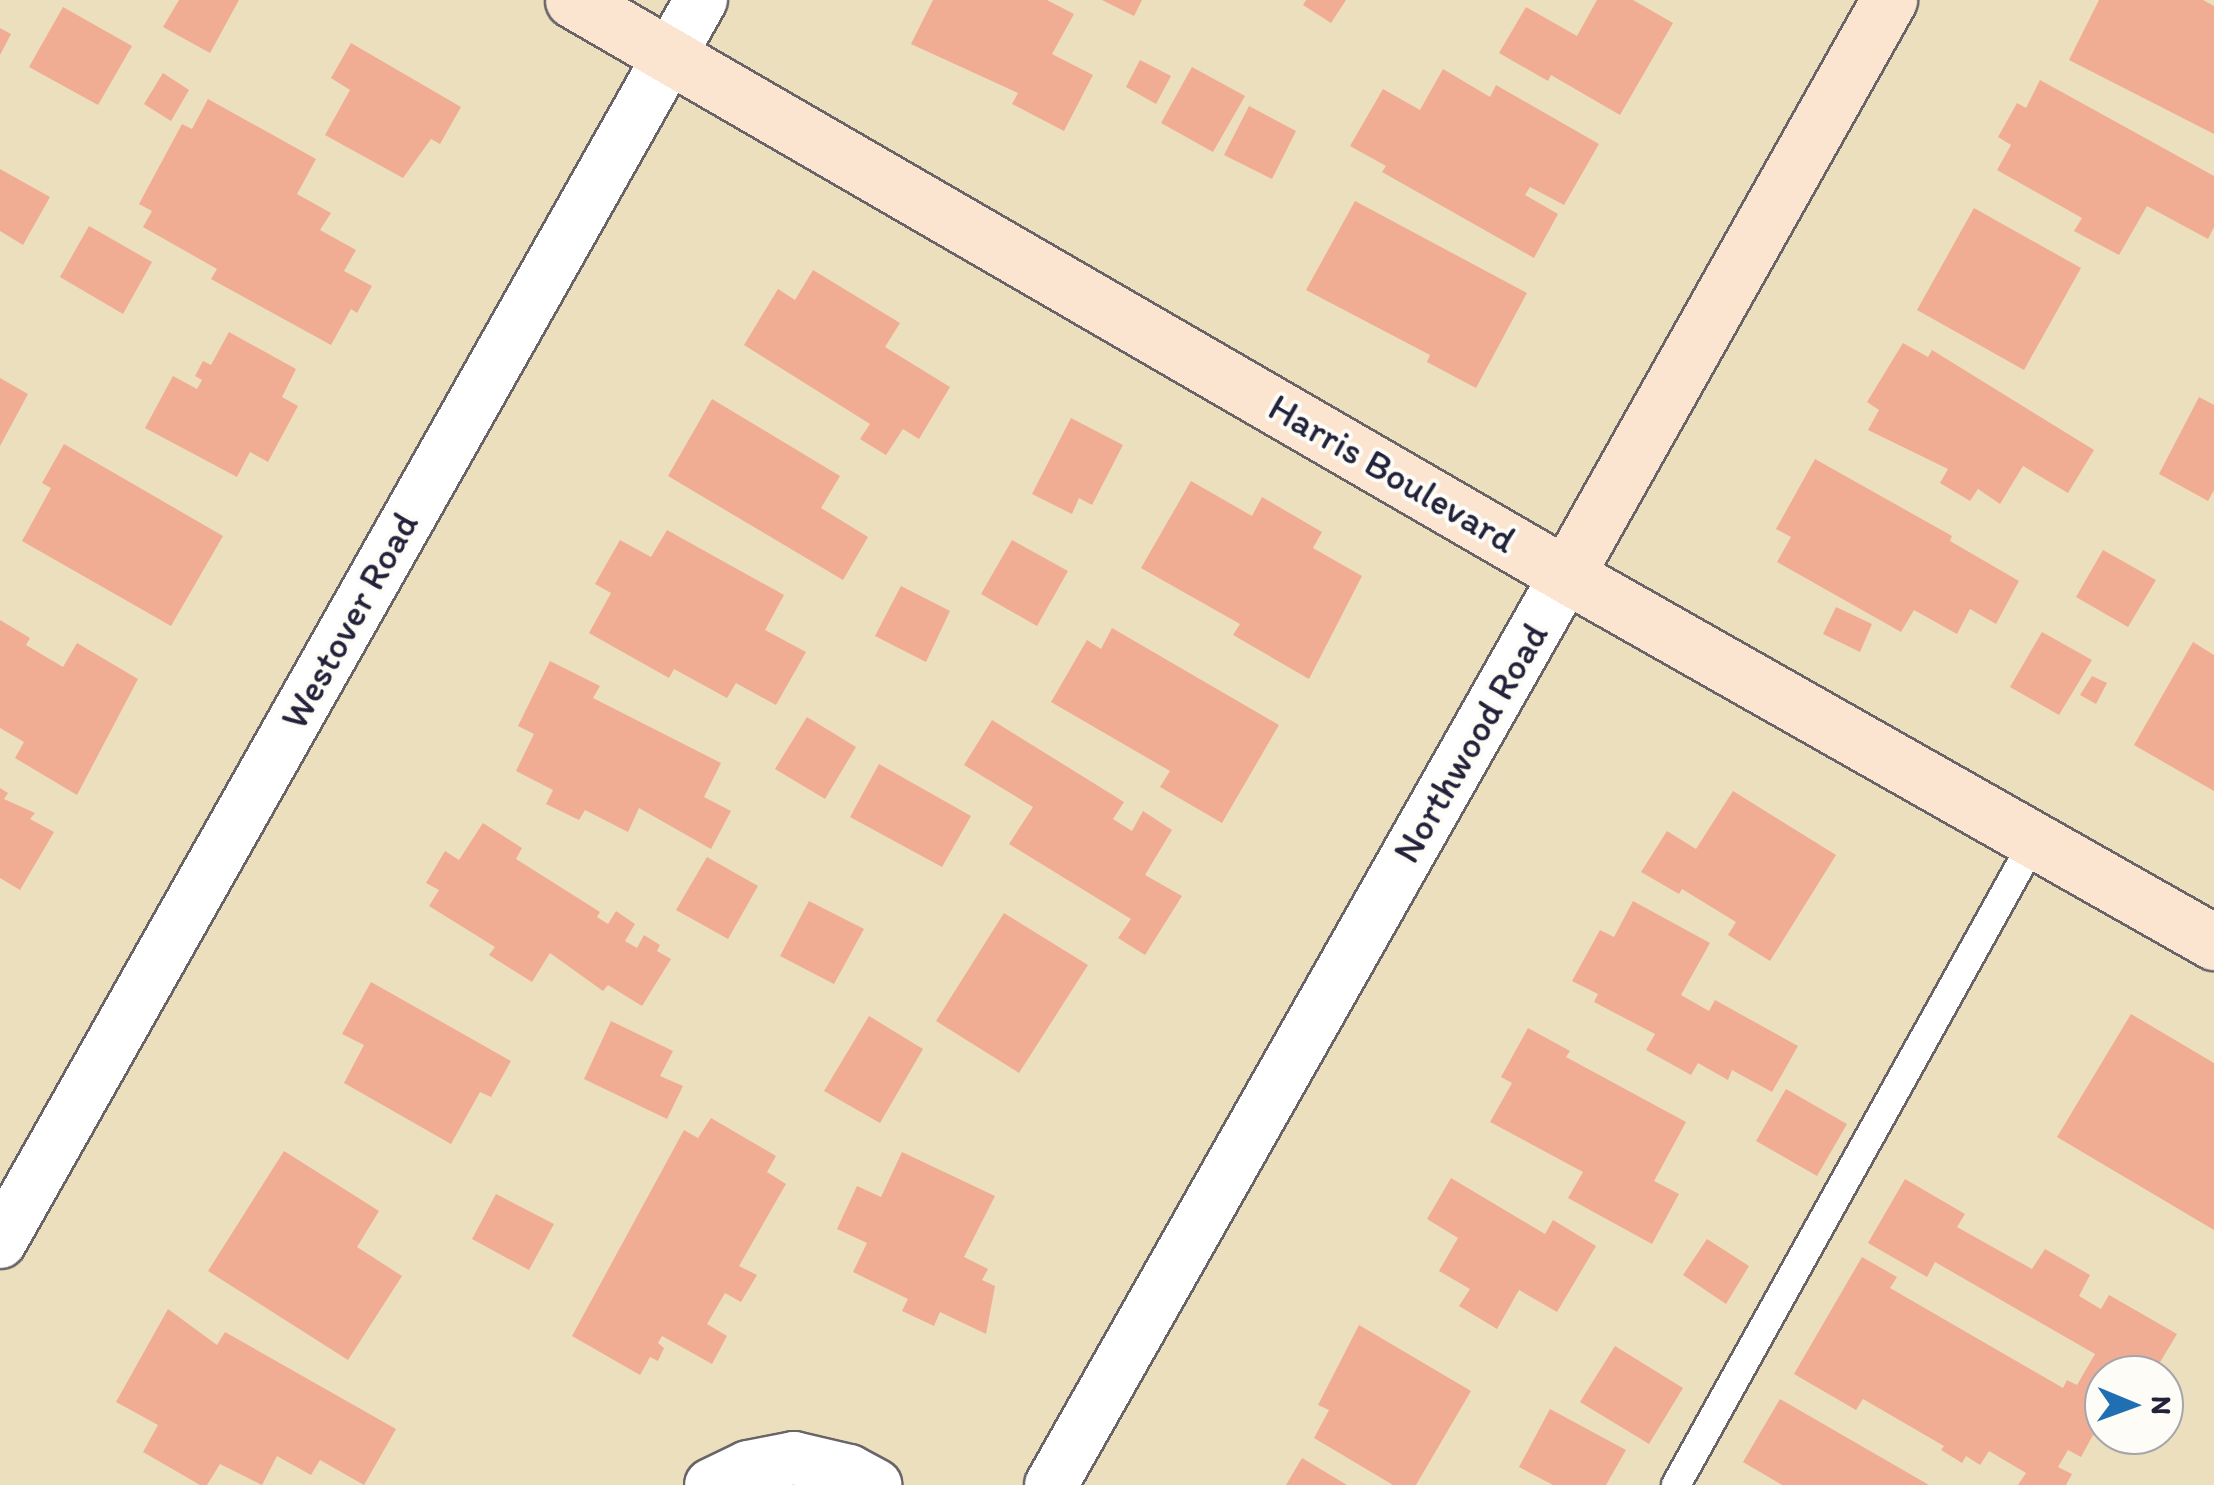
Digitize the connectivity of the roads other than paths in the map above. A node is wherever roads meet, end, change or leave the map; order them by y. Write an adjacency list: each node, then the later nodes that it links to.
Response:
1 (573, 0): 4 (street, Harris Boulevard)
2 (701, 0): 4 (street, Westover Road)
3 (1888, 0): 5 (street, Northwood Road)
4 (671, 53): 5 (street, Harris Boulevard); 8 (street, Westover Road)
5 (1566, 575): 6 (street, Harris Boulevard); 11 (street, Northwood Road)
6 (2034, 841): 7 (street, Harris Boulevard); 12 (lane)
7 (2214, 942)
8 (0, 1242)
9 (711, 1485): 10 (street)
10 (875, 1485)
11 (1051, 1485)
12 (1676, 1485)

